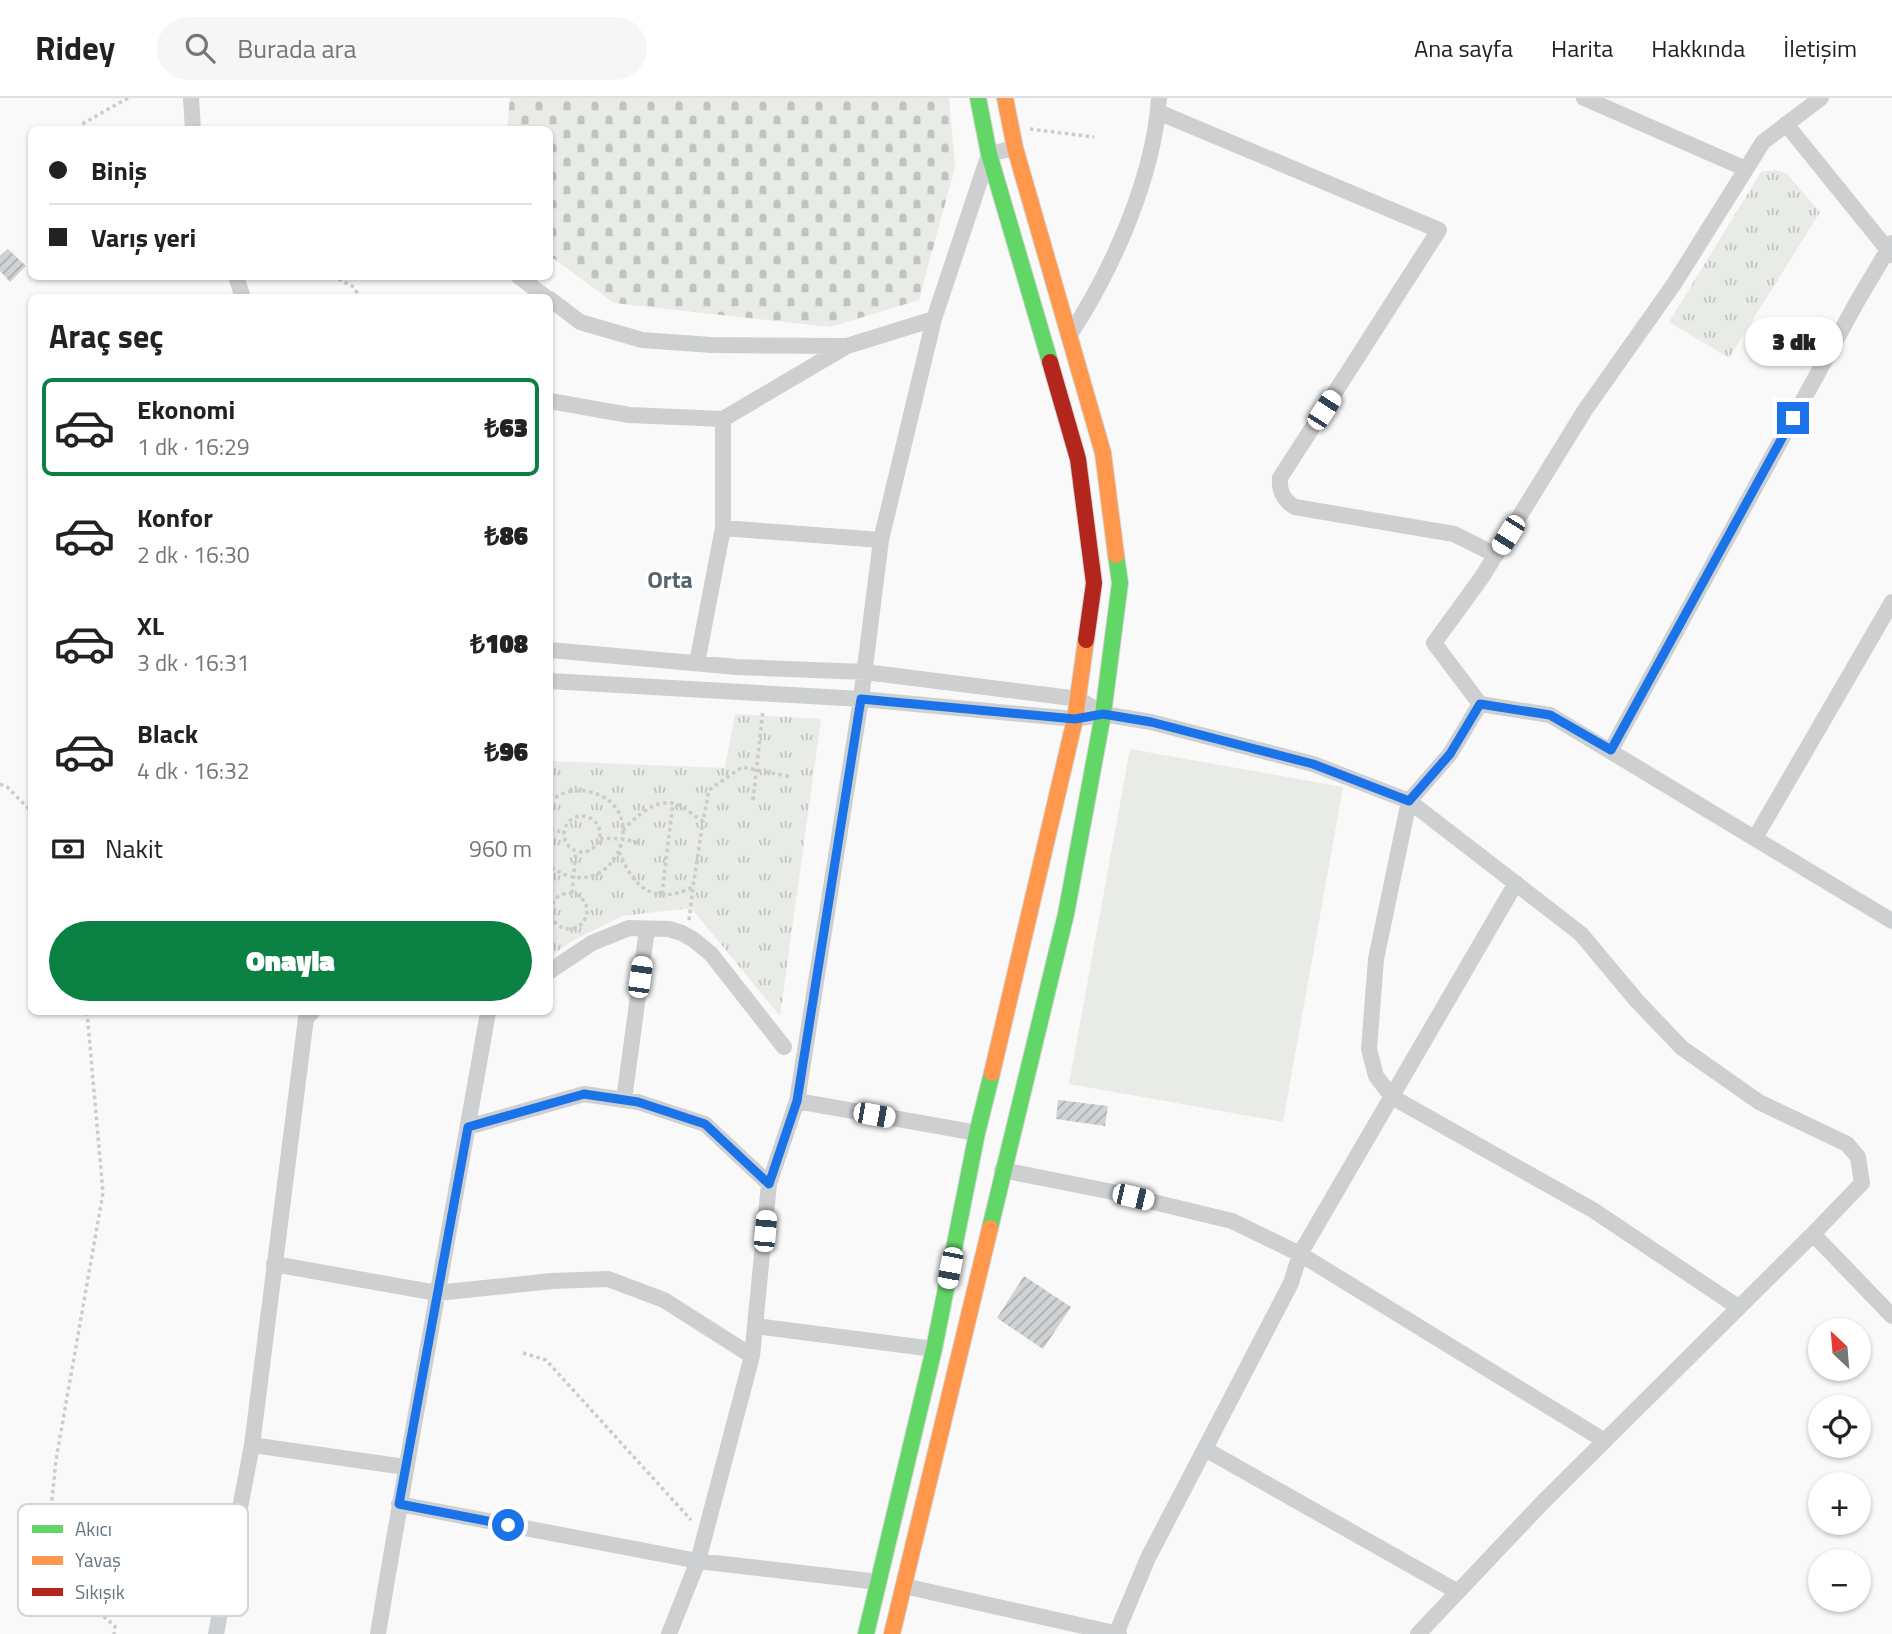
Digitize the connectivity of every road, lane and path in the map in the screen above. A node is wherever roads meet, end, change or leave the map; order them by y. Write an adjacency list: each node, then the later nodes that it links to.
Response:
1 (128, 98): 9 (path)
2 (191, 98): 10 (street)
3 (978, 98): 14 (street)
4 (1005, 98): 11 (street)
5 (1584, 98): 15 (street)
6 (1821, 98): 8 (street)
7 (1158, 105): 23 (street); 29 (street)
8 (1786, 124): 15 (street); 16 (street)
9 (81, 126)
10 (193, 126)
11 (1011, 127): 12 (path); 13 (street)
12 (1094, 137)
13 (1015, 148): 14 (street); 23 (street)
14 (989, 154): 22 (street); 37 (street)
15 (1746, 169): 29 (street)
16 (1890, 249): 41 (street)
17 (340, 280): 19 (path)
18 (523, 280): 20 (street)
19 (358, 294)
20 (543, 294)
21 (553, 302): 24 (street)
22 (934, 319): 24 (street); 28 (street)
23 (1069, 336): 39 (street)
24 (847, 346): 26 (street)
25 (553, 402): 26 (street)
26 (723, 419): 27 (street)
27 (723, 528): 28 (street); 32 (street)
28 (881, 540): 33 (street)
29 (1496, 555): 38 (street)
30 (1892, 601): 55 (street)
31 (553, 650): 32 (street)
32 (697, 663): 33 (street)
33 (864, 672): 36 (street); 37 (street)
34 (553, 681): 35 (street)
35 (765, 694): 36 (street); 42 (path)
36 (861, 699): 40 (street); 78 (street)
37 (1079, 699): 39 (street); 40 (street)
38 (1480, 704): 41 (street); 47 (street)
39 (1103, 714): 40 (street); 47 (street); 81 (street)
40 (1075, 719): 80 (street)
41 (1611, 750): 55 (street)
42 (757, 770): 43 (path); 46 (path); 50 (path)
43 (792, 777)
44 (0, 784): 49 (path)
45 (553, 800): 52 (path)
46 (753, 800)
47 (1409, 801): 62 (street); 76 (street)
48 (673, 803): 50 (path); 52 (path); 65 (path)
49 (28, 808)
50 (702, 821): 63 (path)
51 (553, 830): 53 (path)
52 (623, 830): 56 (path)
53 (564, 832): 54 (path); 58 (path)
54 (600, 838): 56 (path); 58 (path)
55 (1755, 838): 68 (street)
56 (623, 839): 57 (path); 59 (path)
57 (639, 844)
58 (576, 852): 61 (path)
59 (619, 852): 61 (path); 65 (path)
60 (553, 868): 61 (path)
61 (573, 877): 64 (path)
62 (1516, 883): 76 (street); 83 (street)
63 (693, 887): 65 (path); 70 (path)
64 (572, 893): 66 (path); 67 (path)
65 (662, 894)
66 (553, 905)
67 (553, 920)
68 (1892, 921)
69 (647, 929): 70 (street); 71 (street); 77 (street)
70 (688, 936): 75 (street)
71 (553, 969)
72 (87, 1015): 97 (path)
73 (309, 1015): 85 (street)
74 (487, 1015): 79 (street)
75 (784, 1047)
76 (1392, 1097): 84 (street); 87 (street)
77 (624, 1100): 79 (street); 82 (street)
78 (797, 1101): 80 (street); 82 (street)
79 (468, 1127): 86 (street)
80 (976, 1133): 90 (street)
81 (1002, 1170): 84 (street); 103 (street)
82 (769, 1184): 89 (street)
83 (1813, 1234): 87 (street); 88 (street)
84 (1300, 1254): 93 (street); 95 (street)
85 (274, 1264): 86 (street); 94 (street)
86 (437, 1293): 92 (street); 96 (street)
87 (1738, 1307): 93 (street)
88 (1892, 1316)
89 (755, 1326): 90 (street); 92 (street)
90 (934, 1349): 102 (street)
91 (523, 1353): 100 (path)
92 (752, 1356): 100 (street)
93 (1605, 1441): 104 (street)
94 (252, 1445): 96 (street); 98 (street)
95 (1205, 1449): 104 (street); 107 (street)
96 (405, 1467): 99 (street)
97 (51, 1504)
98 (241, 1504)
99 (399, 1504): 101 (street); 110 (street)
100 (705, 1535): 101 (street)
101 (698, 1561): 102 (street); 111 (street)
102 (879, 1582): 103 (street); 112 (street)
103 (904, 1586): 107 (street); 113 (street)
104 (1458, 1592): 114 (street)
105 (103, 1616): 108 (path)
106 (219, 1616): 109 (street)
107 (1117, 1633)
108 (114, 1634)
109 (216, 1634)
110 (378, 1634)
111 (669, 1634)
112 (866, 1634)
113 (892, 1634)
114 (1418, 1634)

